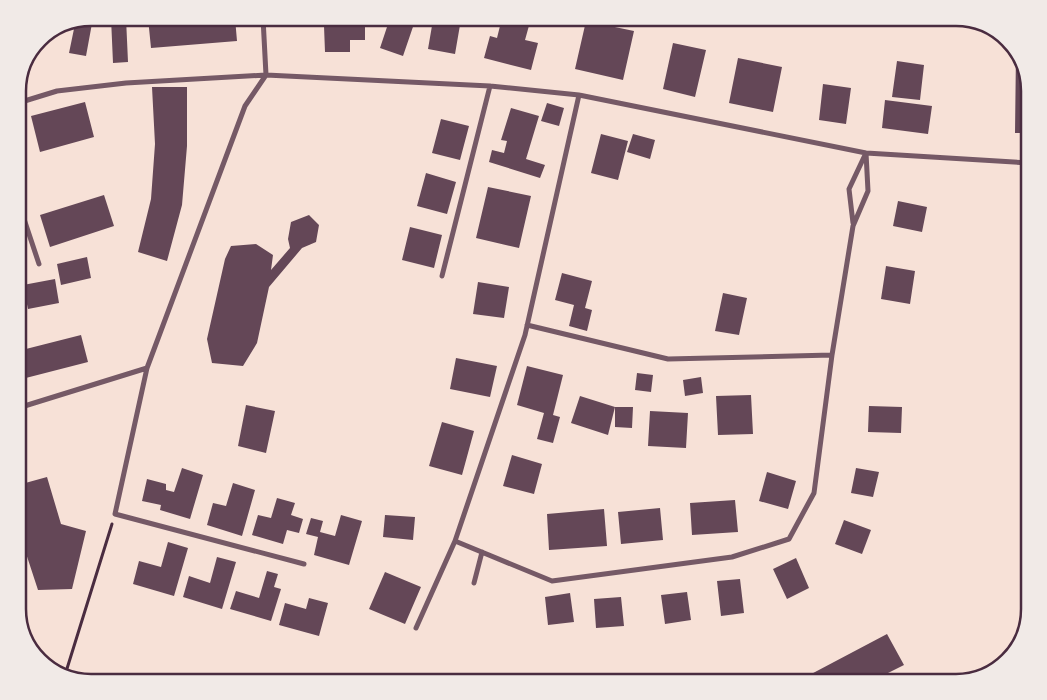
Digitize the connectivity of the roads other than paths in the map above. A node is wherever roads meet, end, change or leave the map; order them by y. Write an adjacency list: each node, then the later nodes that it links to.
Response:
1 (263, 26): 2 (street)
2 (266, 75): 3 (street); 5 (street); 14 (street)
3 (490, 86): 4 (street); 11 (street)
4 (579, 95): 6 (street); 12 (street)
5 (26, 101)
6 (866, 153): 7 (street); 9 (street); 9 (street)
7 (1021, 162)
8 (26, 225): 10 (street)
9 (853, 226): 13 (street)
10 (39, 264)
11 (442, 276)
12 (527, 325): 13 (street); 16 (street)
13 (832, 355): 17 (street)
14 (147, 368): 15 (street); 18 (street)
15 (26, 406)
16 (456, 541): 17 (street); 20 (street)
17 (482, 552): 19 (street)
18 (304, 564)
19 (474, 583)
20 (416, 628)

